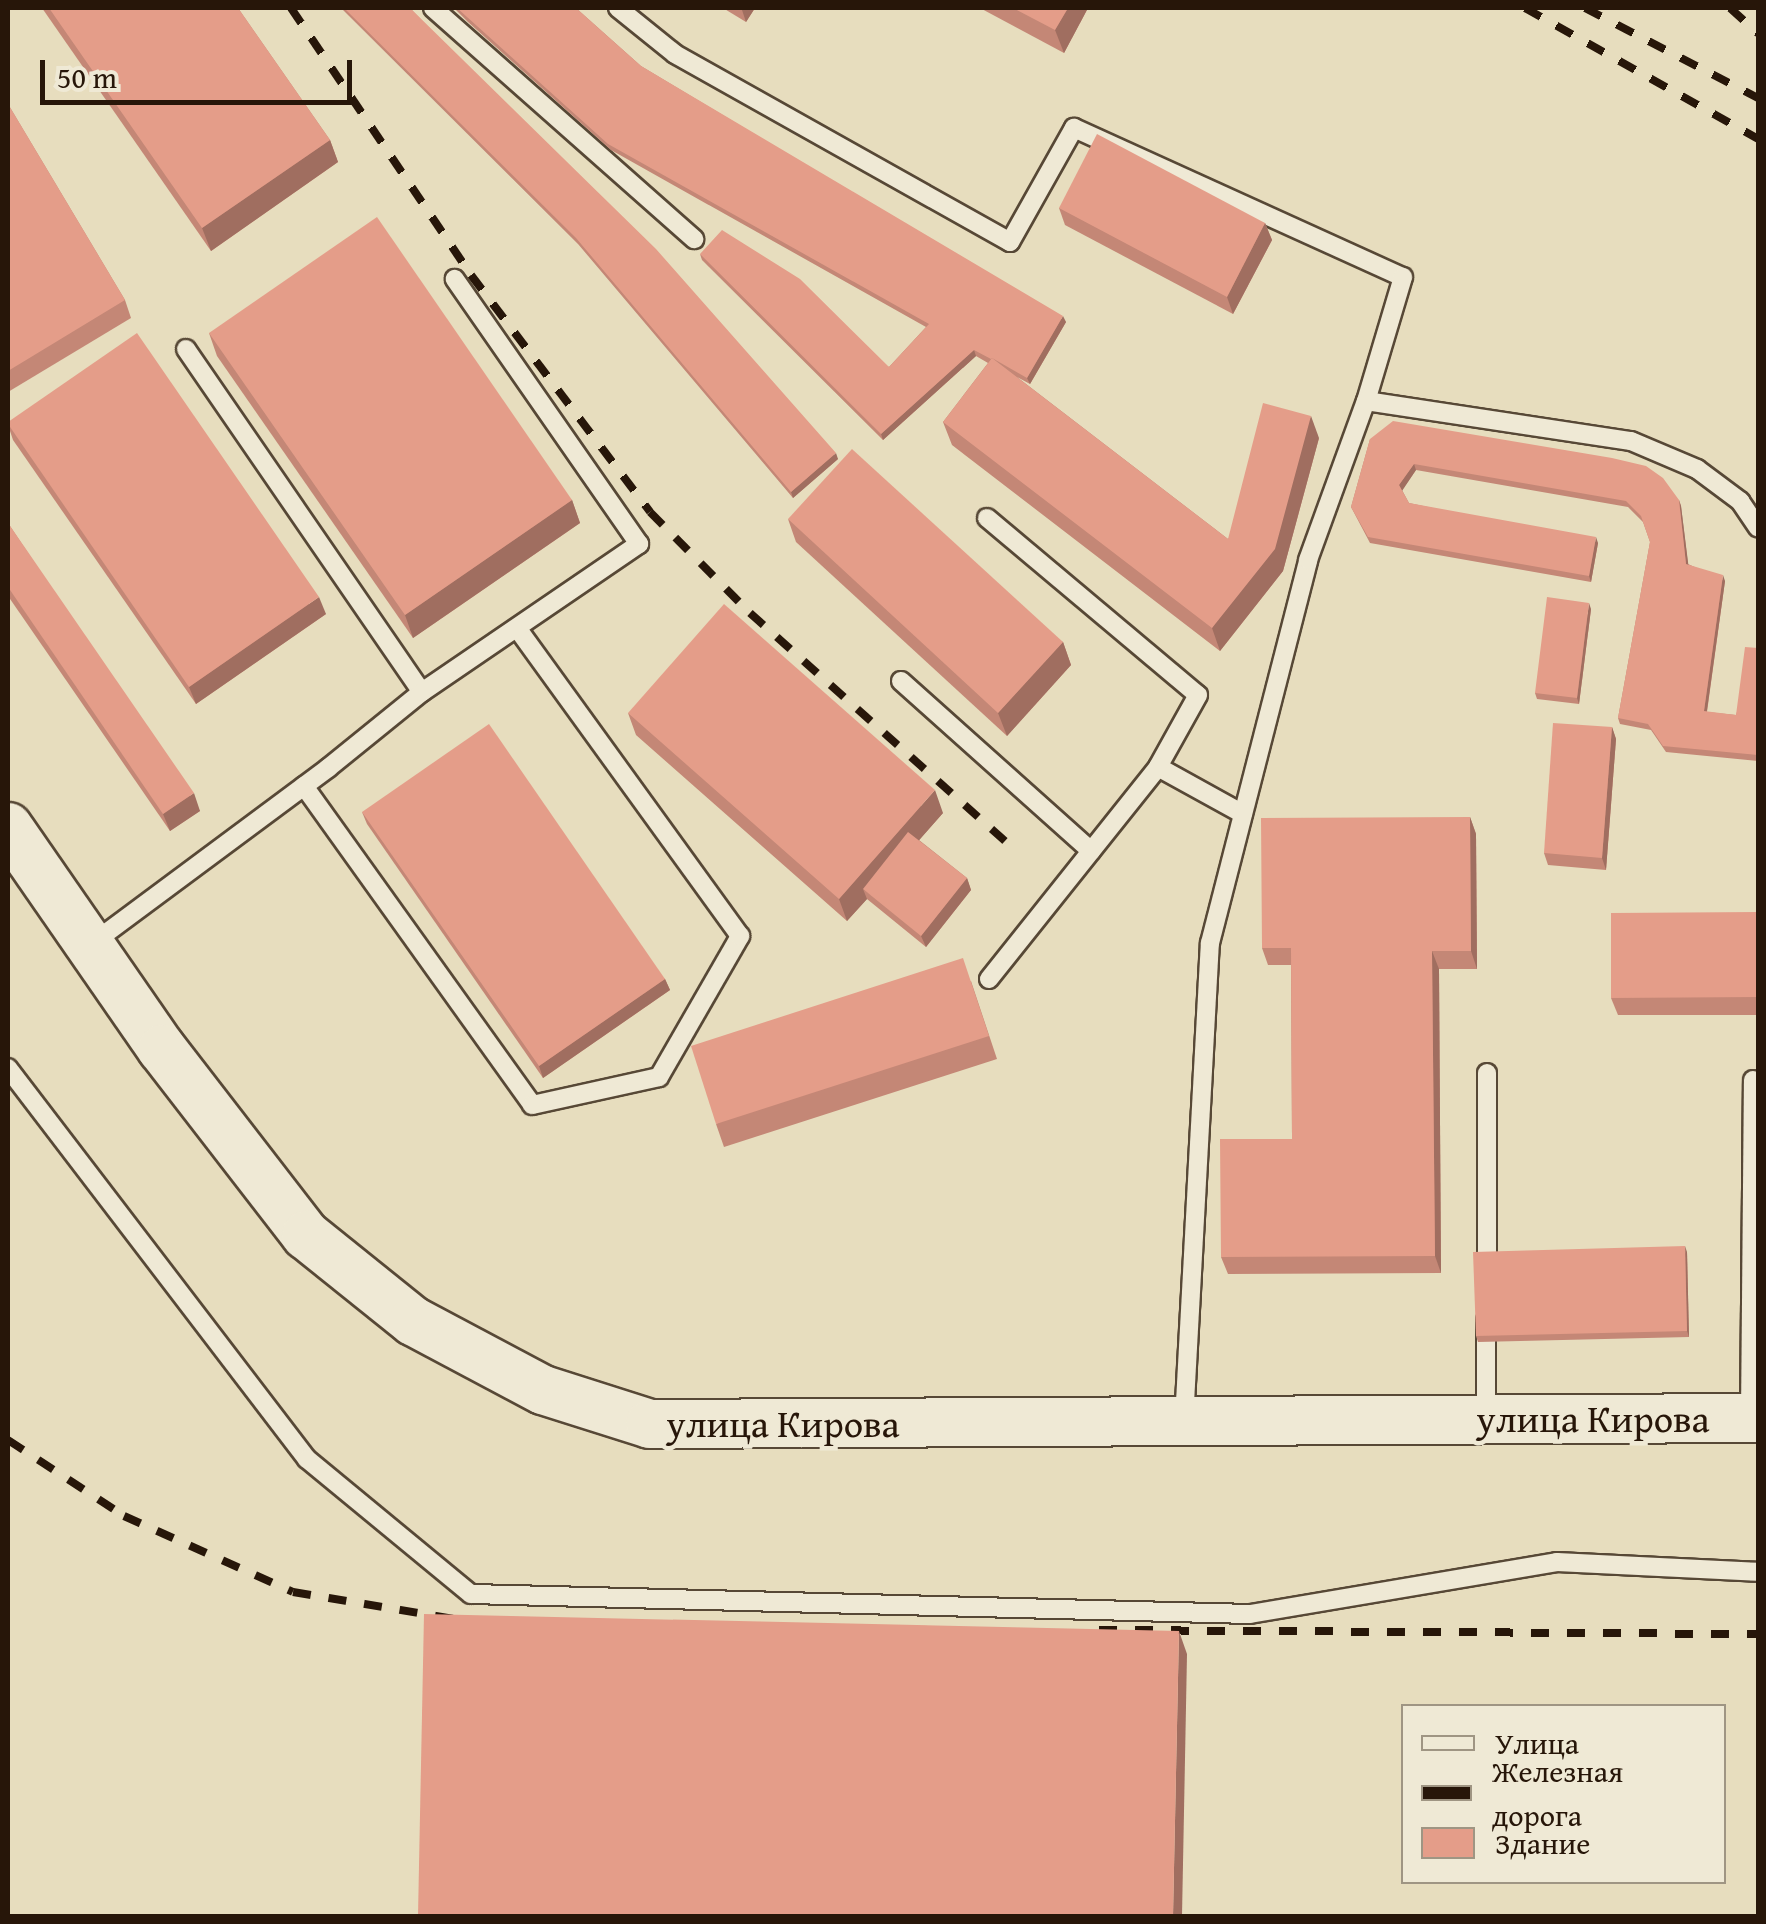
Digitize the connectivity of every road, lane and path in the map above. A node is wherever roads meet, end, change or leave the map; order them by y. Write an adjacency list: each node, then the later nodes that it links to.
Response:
1 (434, 8): 3 (lane)
2 (618, 8): 6 (lane)
3 (694, 240)
4 (456, 279): 9 (lane)
5 (186, 349): 11 (lane)
6 (1366, 401): 8 (lane); 14 (lane)
7 (987, 518): 12 (lane)
8 (1758, 528)
9 (517, 628): 11 (lane); 13 (lane)
10 (901, 681): 16 (lane)
11 (422, 692): 13 (lane)
12 (1158, 766): 14 (lane); 16 (lane)
13 (304, 786): 17 (lane)
14 (1243, 814): 24 (lane)
15 (8, 827): 17 (main road, улица Кирова)
16 (1091, 851): 18 (lane)
17 (90, 945): 24 (main road, улица Кирова)
18 (989, 978)
19 (8, 1068): 25 (lane)
20 (1487, 1073): 23 (lane)
21 (1753, 1080): 22 (lane)
22 (1754, 1418): 23 (main road, улица Кирова)
23 (1486, 1420): 24 (main road, улица Кирова)
24 (1184, 1422)
25 (1758, 1572)

